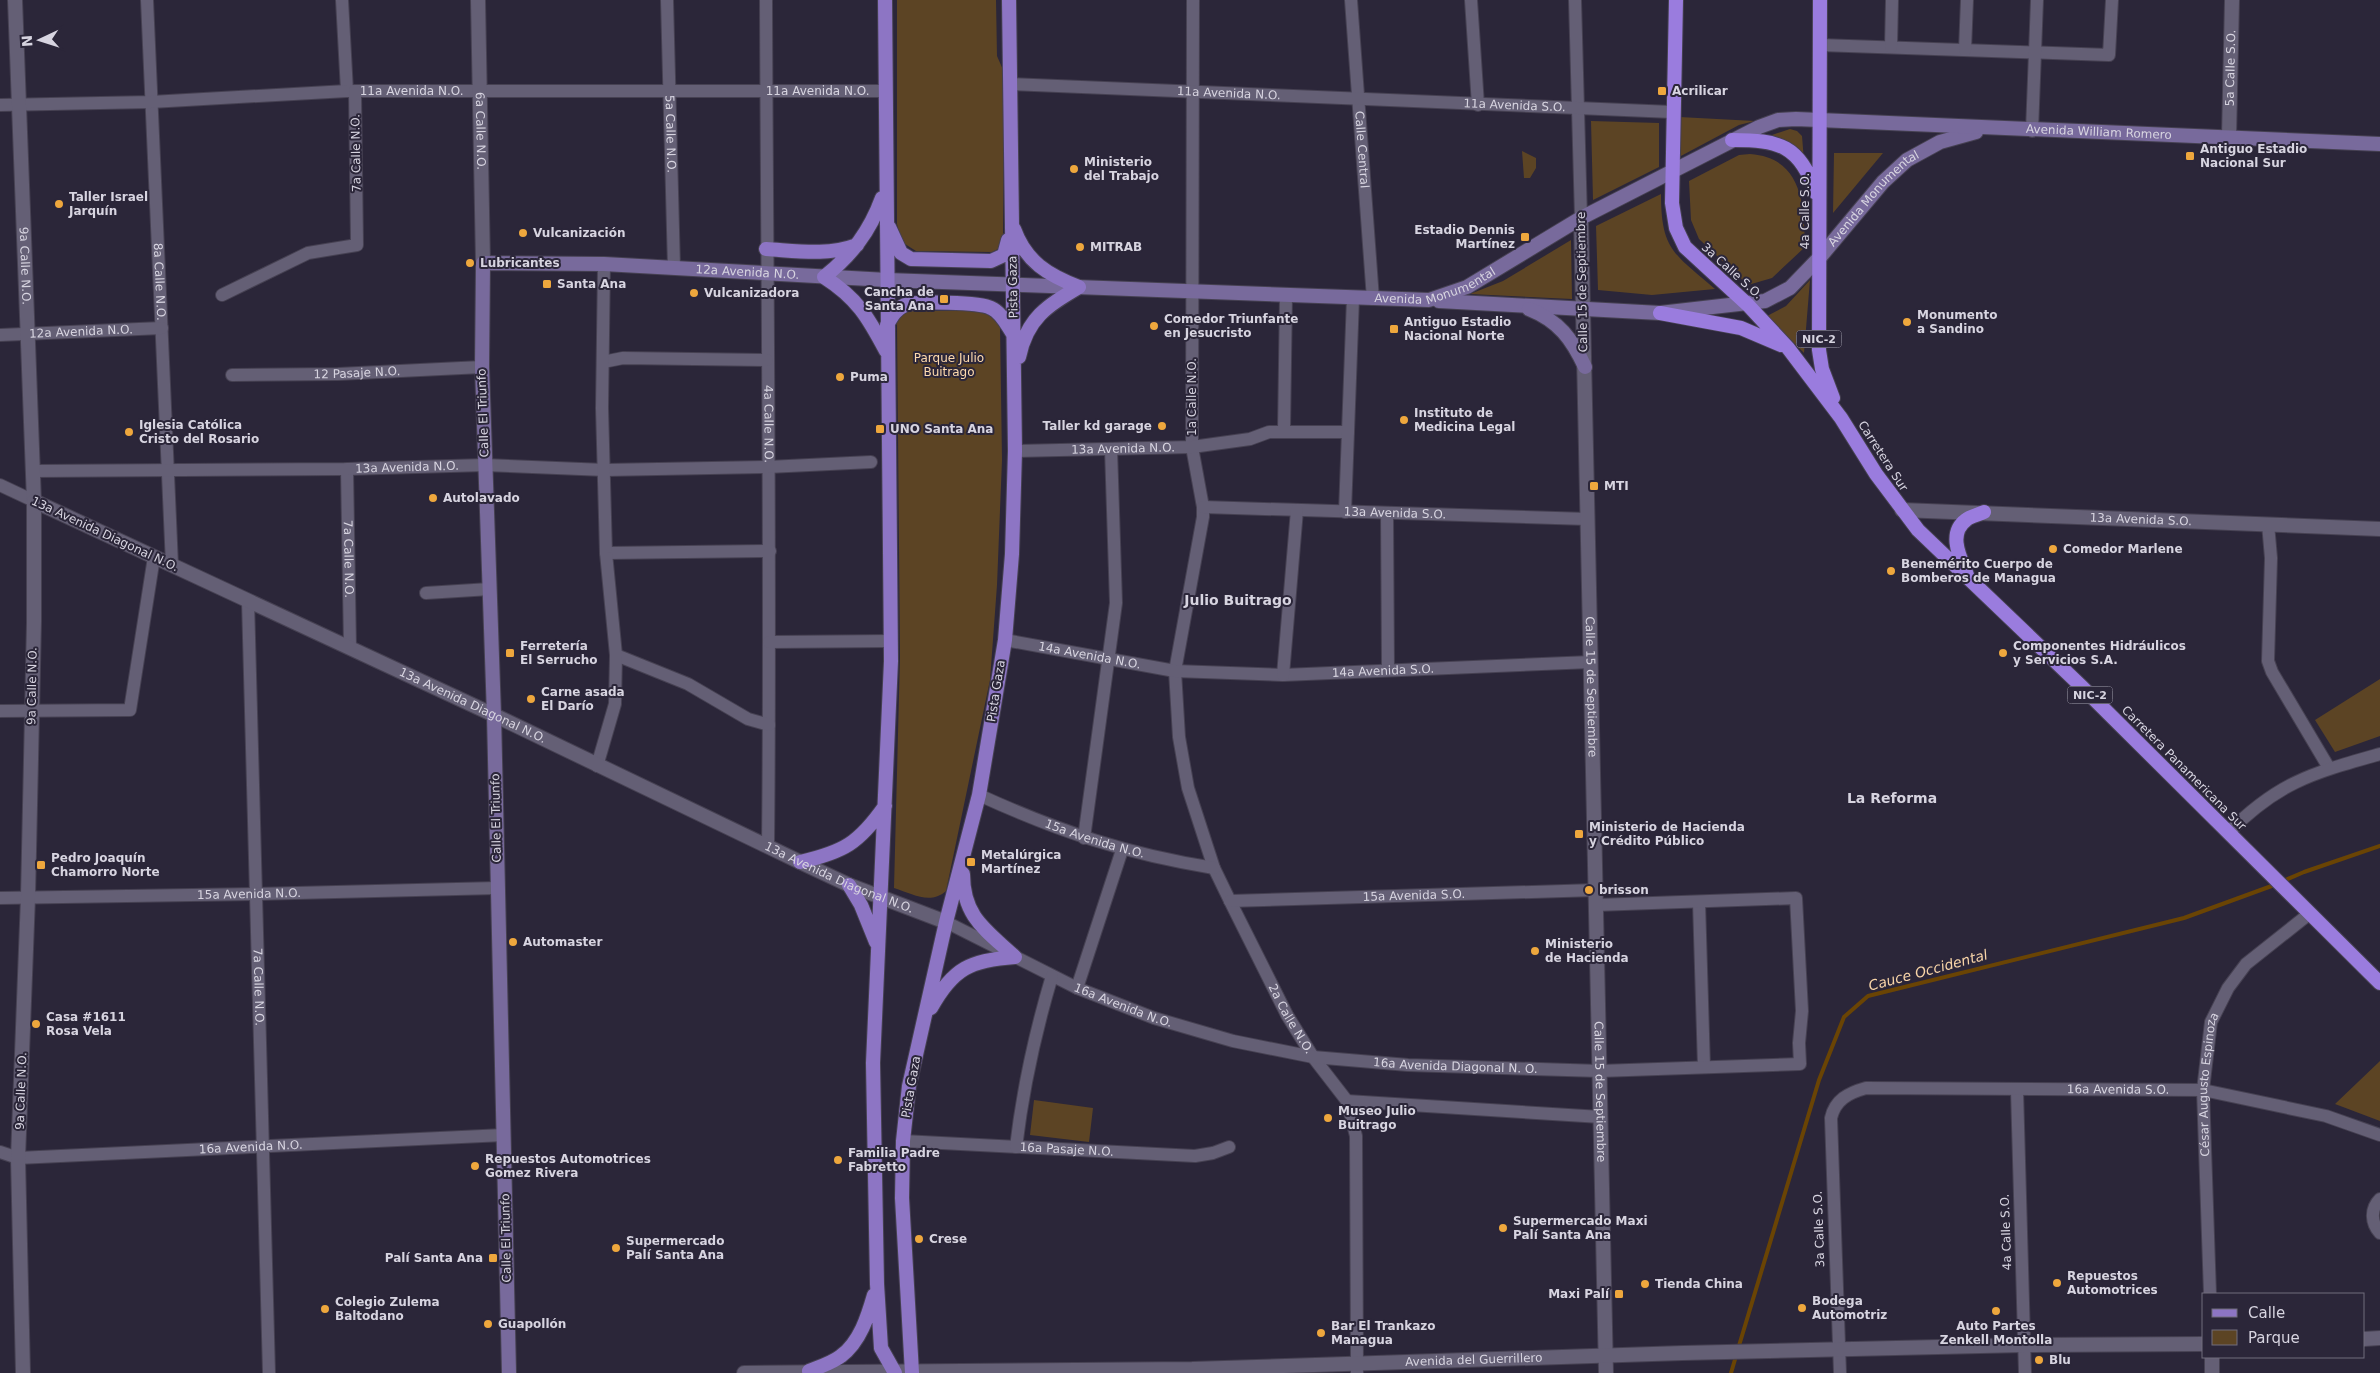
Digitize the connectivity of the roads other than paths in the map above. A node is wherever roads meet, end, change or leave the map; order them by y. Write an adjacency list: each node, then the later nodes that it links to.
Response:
1 (15, 0): 34 (street, 9a Calle N.O.)
2 (147, 0): 32 (street, 8a Calle N.O.)
3 (342, 0): 28 (street, 7a Calle N.O.)
4 (478, 0): 26 (street, 6a Calle N.O.)
5 (667, 0): 25 (street, 5a Calle N.O.)
6 (766, 0): 27 (street, 4a Calle N.O.)
7 (885, 0): 29 (main road)
8 (1009, 0): 24 (main road, Pista Gaza)
9 (1193, 0): 30 (street, 1a Calle N.O.)
10 (1351, 0): 31 (street, Calle Central)
11 (1471, 0): 33 (street)
12 (1575, 0): 36 (street, Calle 15 de Septiembre)
13 (1676, 0): 37 (highway, 3a Calle S.O. / NIC-2)
14 (1820, 0): 20 (highway, 4a Calle S.O. / NIC-2)
15 (1892, 0): 21 (street)
16 (1967, 0): 22 (street)
17 (2037, 0): 23 (street)
18 (2112, 0): 23 (street)
19 (2232, 0): 41 (street, 5a Calle S.O.)
20 (1820, 45): 21 (street); 38 (highway, 4a Calle S.O. / NIC-2)
21 (1891, 47): 22 (street)
22 (1965, 50): 23 (street)
23 (2034, 53): 40 (street)
24 (1010, 84): 30 (street, 11a Avenida N.O.); 49 (main road, Pista Gaza)
25 (668, 89): 26 (street, 11a Avenida N.O.); 27 (street, 11a Avenida N.O.); 55 (street, 5a Calle N.O.)
26 (480, 90): 28 (street, 11a Avenida N.O.); 53 (street, 6a Calle N.O.)
27 (766, 90): 29 (street, 11a Avenida N.O.); 51 (street, 4a Calle N.O.)
28 (351, 91): 32 (street, 11a Avenida N.O.); 62 (street, 7a Calle N.O.)
29 (885, 91): 45 (main road)
30 (1192, 93): 31 (street, 11a Avenida N.O.); 61 (street, 1a Calle N.O.)
31 (1358, 100): 33 (street, 11a Avenida S.O.); 65 (street, Calle Central)
32 (151, 102): 34 (street, 11a Avenida N.O.); 72 (street, 8a Calle N.O.)
33 (1478, 104): 36 (street, 11a Avenida S.O.)
34 (19, 105): 35 (street, 11a Avenida N.O.); 73 (street, 9a Calle N.O.)
35 (0, 106)
36 (1578, 108): 37 (street, 11a Avenida S.O.); 47 (street, Calle 15 de Septiembre)
37 (1672, 112): 44 (highway, 3a Calle S.O. / NIC-2)
38 (1820, 120): 39 (main road, Avenida William Romero); 42 (main road, Avenida Monumental); 46 (highway, 4a Calle S.O. / NIC-2)
39 (2004, 129): 40 (main road, Avenida William Romero); 52 (main road, Avenida Monumental)
40 (2032, 131): 41 (main road, Avenida William Romero)
41 (2229, 137): 43 (main road, Avenida William Romero)
42 (1732, 140): 44 (main road, Avenida Monumental); 46 (highway)
43 (2380, 144)
44 (1672, 171): 47 (main road, Avenida Monumental); 68 (highway, 3a Calle S.O. / NIC-2)
45 (885, 188): 48 (main road); 50 (main road)
46 (1820, 206): 52 (highway, 4a Calle S.O. / NIC-2)
47 (1581, 218): 66 (main road, Avenida Monumental); 69 (street, Calle 15 de Septiembre)
48 (886, 219): 49 (main road); 58 (main road)
49 (1012, 222): 59 (main road, Pista Gaza); 60 (main road)
50 (858, 245): 51 (main road); 57 (main road)
51 (766, 249): 56 (street, 4a Calle N.O.)
52 (1820, 256): 68 (main road, Avenida Monumental); 84 (highway, 4a Calle S.O. / NIC-2)
53 (483, 263): 54 (main road, 12a Avenida N.O.); 80 (main road, Calle El Triunfo)
54 (604, 264): 55 (main road, 12a Avenida N.O.); 79 (street)
55 (674, 268): 56 (main road, 12a Avenida N.O.)
56 (766, 274): 57 (main road, 12a Avenida N.O.); 78 (street, 4a Calle N.O.)
57 (824, 277): 58 (main road, 12a Avenida N.O.); 77 (main road)
58 (887, 280): 59 (main road, 12a Avenida N.O.); 71 (main road)
59 (1012, 285): 60 (main road, Avenida Monumental); 75 (main road, Pista Gaza)
60 (1080, 287): 61 (main road, Avenida Monumental); 83 (main road)
61 (1192, 291): 63 (main road, Avenida Monumental); 87 (street, 1a Calle N.O.)
62 (222, 295)
63 (1286, 295): 64 (main road, Avenida Monumental); 85 (street)
64 (1353, 298): 65 (main road, Avenida Monumental); 86 (street)
65 (1373, 298): 66 (main road, Avenida Monumental)
66 (1429, 300): 67 (main road, Avenida Monumental)
67 (1514, 305): 69 (main road, Avenida Monumental); 81 (main road)
68 (1748, 305): 70 (main road, Avenida Monumental); 76 (highway, 3a Calle S.O. / NIC-2)
69 (1583, 309): 70 (main road, Avenida Monumental); 81 (street, Calle 15 de Septiembre)
70 (1660, 313): 76 (highway)
71 (887, 325): 75 (main road); 77 (main road)
72 (162, 328): 73 (street, 12a Avenida N.O.); 94 (street, 8a Calle N.O.)
73 (27, 334): 74 (street, 12a Avenida N.O.); 96 (street, 9a Calle N.O.)
74 (0, 335)
75 (1013, 335): 83 (main road, Pista Gaza)
76 (1788, 348): 84 (highway, 3a Calle S.O. / NIC-2)
77 (888, 355): 117 (main road)
78 (767, 360): 79 (street); 92 (street, 4a Calle N.O.)
79 (603, 362): 95 (street)
80 (482, 367): 82 (street, 12 Pasaje N.O.); 91 (main road, Calle El Triunfo)
81 (1585, 367): 105 (street, Calle 15 de Septiembre)
82 (232, 375)
83 (1014, 378): 89 (main road, Pista Gaza)
84 (1841, 418): 101 (highway, Carretera Sur / NIC-2)
85 (1284, 431): 86 (street, 13a Avenida N.O.); 87 (street, 13a Avenida N.O.)
86 (1348, 432): 102 (street)
87 (1192, 446): 88 (street, 13a Avenida N.O.); 99 (street, 1a Calle N.O.)
88 (1110, 449): 89 (street, 13a Avenida N.O.); 121 (street)
89 (1015, 451): 116 (main road, Pista Gaza)
90 (871, 462): 92 (street, 13a Avenida N.O.)
91 (485, 465): 93 (street, 13a Avenida N.O.); 95 (street, 13a Avenida N.O.); 113 (main road, Calle El Triunfo)
92 (768, 467): 95 (street, 13a Avenida N.O.); 108 (street, 4a Calle N.O.)
93 (347, 469): 94 (street, 13a Avenida N.O.); 119 (street, 7a Calle N.O.)
94 (168, 470): 96 (street, 13a Avenida N.O.); 111 (street, 8a Calle N.O.)
95 (605, 470): 109 (street)
96 (32, 471): 98 (street, 9a Calle N.O.)
97 (0, 484): 98 (street, 13a Avenida Diagonal N.O.)
98 (34, 501): 110 (street, 13a Avenida Diagonal N.O.); 126 (street, 9a Calle N.O.)
99 (1203, 508): 100 (street, 13a Avenida S.O.); 123 (street, 1a Calle N.O.)
100 (1297, 510): 102 (street, 13a Avenida S.O.); 125 (street)
101 (1902, 510): 103 (street, 13a Avenida S.O.); 112 (highway, Carretera Panamericana Sur / NIC-2)
102 (1345, 512): 104 (street, 13a Avenida S.O.)
103 (1984, 512): 106 (street, 13a Avenida S.O.); 112 (highway)
104 (1387, 513): 105 (street, 13a Avenida S.O.); 124 (street)
105 (1587, 519): 122 (street, Calle 15 de Septiembre)
106 (2268, 524): 107 (street, 13a Avenida S.O.); 132 (street)
107 (2380, 529)
108 (770, 551): 109 (street); 118 (street, 4a Calle N.O.)
109 (606, 553): 120 (street)
110 (154, 557): 111 (street, 13a Avenida Diagonal N.O.); 126 (street)
111 (172, 565): 115 (street, 13a Avenida Diagonal N.O.)
112 (1971, 582): 135 (highway, Carretera Panamericana Sur / NIC-2)
113 (490, 589): 114 (street); 128 (main road, Calle El Triunfo)
114 (426, 593)
115 (248, 601): 119 (street, 13a Avenida Diagonal N.O.); 145 (street, 7a Calle N.O.)
116 (1005, 640): 121 (street, 14a Avenida N.O.); 133 (main road, Pista Gaza)
117 (891, 641): 118 (street); 134 (main road)
118 (769, 642): 129 (street, 4a Calle N.O.)
119 (350, 648): 128 (street, 13a Avenida Diagonal N.O.)
120 (616, 656): 129 (street); 131 (street)
121 (1108, 658): 123 (street, 14a Avenida N.O.); 136 (street)
122 (1591, 662): 124 (street, 14a Avenida S.O.); 144 (street, Calle 15 de Septiembre)
123 (1175, 670): 125 (street, 14a Avenida S.O.); 141 (street, 2a Calle N.O.)
124 (1388, 670): 125 (street, 14a Avenida S.O.)
125 (1283, 675)
126 (32, 710): 127 (street); 146 (street, 9a Calle N.O.)
127 (0, 711)
128 (494, 715): 131 (street, 13a Avenida Diagonal N.O.); 143 (main road, Calle El Triunfo)
129 (769, 725): 137 (street, 4a Calle N.O.)
130 (2380, 754): 132 (street)
131 (597, 766): 137 (street, 13a Avenida Diagonal N.O.)
132 (2330, 768): 135 (street)
133 (979, 795): 136 (street, 15a Avenida N.O.); 139 (main road, Pista Gaza)
134 (886, 805): 140 (main road); 147 (main road)
135 (2228, 833): 152 (highway, Carretera Panamericana Sur / NIC-2)
136 (1084, 838): 138 (street, 15a Avenida N.O.)
137 (768, 847): 140 (street, 13a Avenida Diagonal N.O.)
138 (1122, 850): 141 (street, 15a Avenida N.O.); 158 (street)
139 (963, 858): 153 (main road, Pista Gaza); 155 (main road)
140 (800, 862): 142 (street, 13a Avenida Diagonal N.O.)
141 (1214, 868): 149 (street, 2a Calle N.O.)
142 (849, 885): 147 (street, 13a Avenida Diagonal N.O.); 154 (main road)
143 (497, 888): 145 (street, 15a Avenida N.O.); 168 (main road, Calle El Triunfo)
144 (1596, 890): 149 (street, 15a Avenida S.O.); 151 (street, Calle 15 de Septiembre)
145 (255, 894): 146 (street, 15a Avenida N.O.); 173 (street, 7a Calle N.O.)
146 (28, 897): 148 (street, 15a Avenida N.O.); 175 (street, 9a Calle N.O.)
147 (881, 897): 153 (street, 13a Avenida Diagonal N.O.); 154 (main road)
148 (0, 898)
149 (1230, 901): 160 (street, 2a Calle N.O.)
150 (1699, 902): 151 (street); 161 (street); 161 (street, 16a Avenida Diagonal N. O.)
151 (1596, 905): 162 (street, Calle 15 de Septiembre)
152 (2309, 914): 157 (highway, Carretera Panamericana Sur / NIC-2); 164 (street, César Augusto Espinoza)
153 (946, 922): 155 (street, 16a Avenida N.O.); 159 (main road, Pista Gaza)
154 (879, 950): 178 (main road)
155 (1015, 957): 156 (street, 16a Avenida N.O.); 159 (main road)
156 (1052, 976): 158 (street, 16a Avenida N.O.); 171 (street)
157 (2380, 984)
158 (1077, 988): 160 (street, 16a Avenida N.O.)
159 (924, 1022): 170 (main road, Pista Gaza)
160 (1313, 1057): 162 (street, 16a Avenida Diagonal N. O.); 166 (street, 2a Calle N.O.)
161 (1704, 1067): 162 (street, 16a Avenida Diagonal N. O.)
162 (1600, 1071): 167 (street, Calle 15 de Septiembre)
163 (2017, 1090): 164 (street, 16a Avenida S.O.); 165 (street, 16a Avenida S.O.); 183 (street, 4a Calle S.O.)
164 (2203, 1090): 169 (street, 16a Avenida S.O.); 179 (street, César Augusto Espinoza)
165 (1852, 1092): 184 (street, 3a Calle S.O.)
166 (1347, 1101): 167 (street); 187 (street, 2a Calle N.O.)
167 (1601, 1118): 185 (street, Calle 15 de Septiembre)
168 (504, 1135): 173 (street, 16a Avenida N.O.); 195 (main road, Calle El Triunfo)
169 (2380, 1135)
170 (903, 1141): 171 (street, 16a Pasaje N.O.); 192 (main road, Pista Gaza)
171 (1016, 1147): 172 (street, 16a Pasaje N.O.)
172 (1229, 1147)
173 (264, 1148): 175 (street, 16a Avenida N.O.); 194 (street, 7a Calle N.O.)
174 (0, 1152): 175 (street, 16a Avenida N.O.)
175 (18, 1158): 193 (street, 9a Calle N.O.)
176 (2380, 1199): 177 (street)
177 (2380, 1232)
178 (877, 1284): 188 (main road); 191 (main road)
179 (2210, 1293)
180 (2365, 1338): 181 (street)
181 (2380, 1338)
182 (2202, 1344): 183 (street, Avenida del Guerrillero)
183 (2024, 1345): 184 (street, Avenida del Guerrillero); 199 (street, 4a Calle S.O.)
184 (1839, 1350): 185 (street, Avenida del Guerrillero); 198 (street, 3a Calle S.O.)
185 (1606, 1354): 187 (street, Avenida del Guerrillero); 197 (street, Calle 15 de Septiembre)
186 (2212, 1358): 200 (street)
187 (1357, 1368): 190 (street, Avenida del Guerrillero)
188 (809, 1371): 191 (street, Avenida del Guerrillero); 196 (street, Avenida del Guerrillero)
189 (1014, 1371): 190 (street, Avenida del Guerrillero); 192 (street, Avenida del Guerrillero)
190 (1192, 1371)
191 (895, 1372): 192 (street, Avenida del Guerrillero)
192 (912, 1372)
193 (23, 1373)
194 (269, 1373)
195 (509, 1373)
196 (744, 1373)
197 (1606, 1373)
198 (1840, 1373)
199 (2025, 1373)
200 (2212, 1373)

